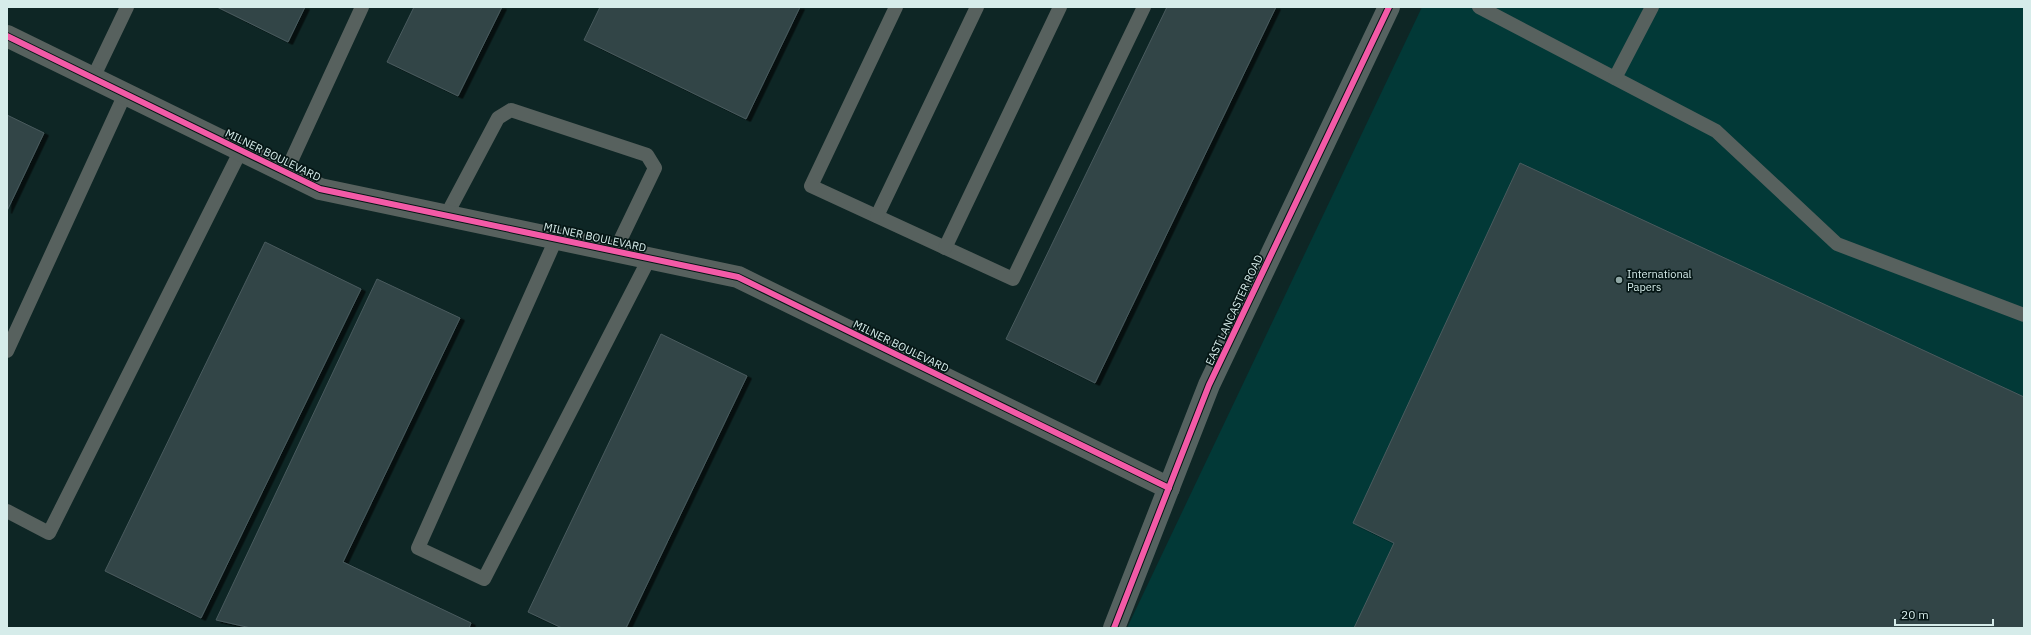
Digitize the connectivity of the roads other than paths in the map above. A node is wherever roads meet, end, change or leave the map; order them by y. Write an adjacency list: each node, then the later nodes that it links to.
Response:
1 (127, 7): 11 (lane)
2 (362, 7): 15 (lane)
3 (896, 7): 17 (lane)
4 (977, 7): 17 (lane)
5 (1060, 7): 19 (lane)
6 (1144, 7): 19 (lane)
7 (1388, 7): 24 (street, EAST LANCASTER ROAD)
8 (1479, 7): 12 (lane)
9 (1652, 7): 12 (lane)
10 (7, 36): 11 (street, MILNER BOULEVARD)
11 (93, 78): 13 (street, MILNER BOULEVARD)
12 (1615, 78): 22 (lane)
13 (125, 94): 14 (street, MILNER BOULEVARD); 23 (lane)
14 (241, 150): 15 (street, MILNER BOULEVARD); 25 (lane)
15 (286, 172): 16 (street, MILNER BOULEVARD)
16 (446, 216): 18 (street, MILNER BOULEVARD); 20 (lane)
17 (877, 216): 19 (lane)
18 (556, 239): 20 (street, MILNER BOULEVARD); 21 (lane)
19 (945, 248)
20 (615, 251): 21 (street, MILNER BOULEVARD)
21 (649, 259): 24 (street, MILNER BOULEVARD)
22 (2024, 315)
23 (7, 351)
24 (1169, 488): 26 (street, EAST LANCASTER ROAD)
25 (7, 512)
26 (1114, 628)

